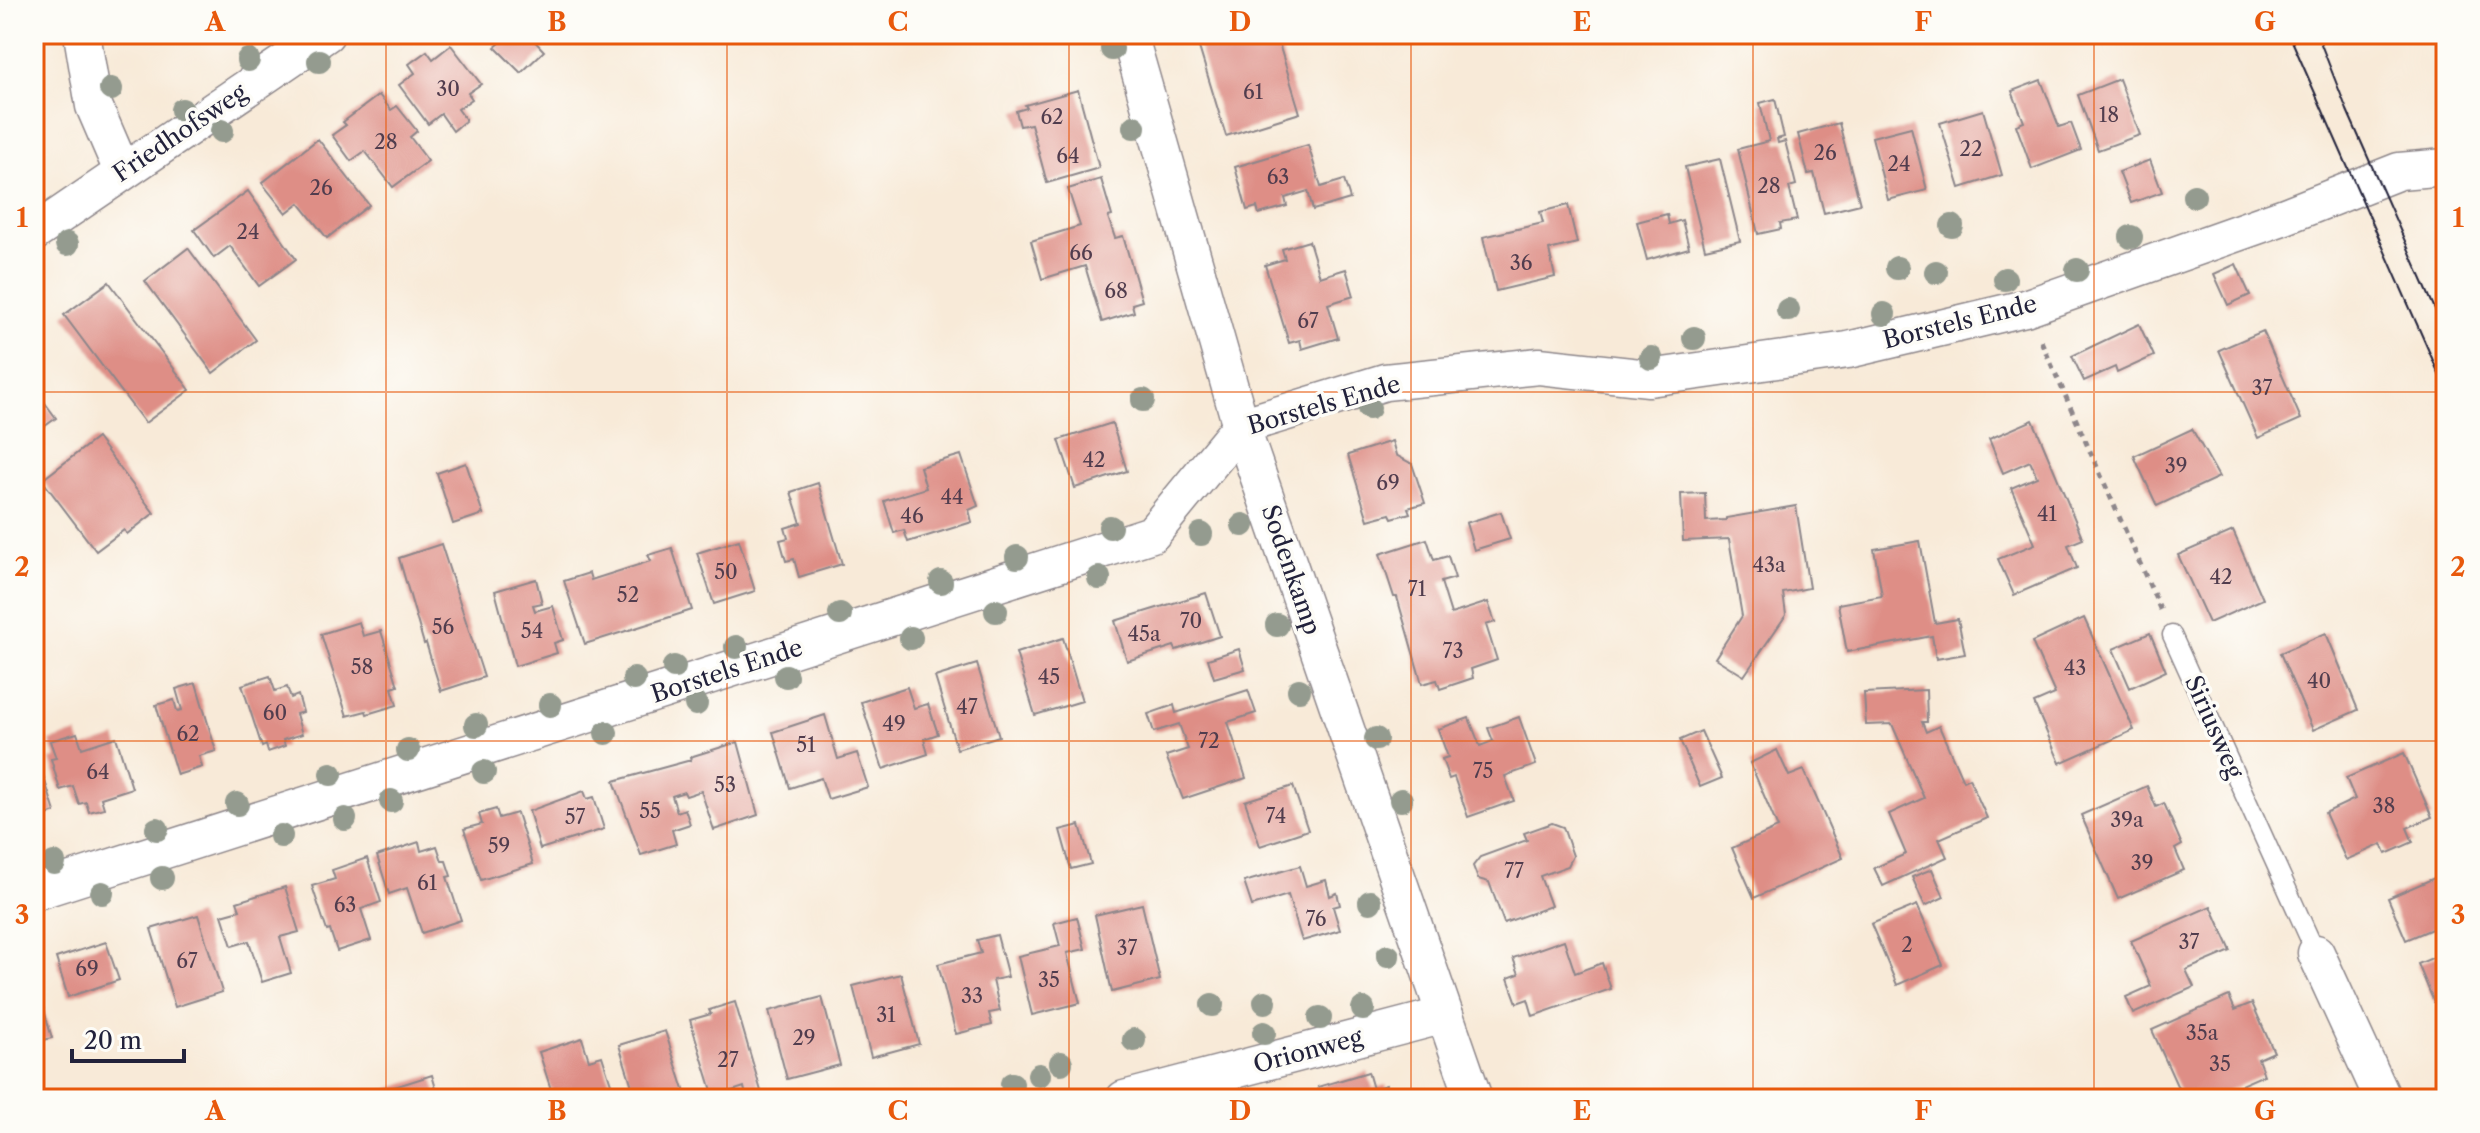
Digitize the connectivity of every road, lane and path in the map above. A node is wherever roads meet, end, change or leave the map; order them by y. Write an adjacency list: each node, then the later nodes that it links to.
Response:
1 (82, 34): 5 (street)
2 (326, 34): 5 (street, Friedhofsweg)
3 (1129, 34): 8 (street, Sodenkamp)
4 (2446, 167): 8 (street, Borstels Ende)
5 (122, 171): 6 (street, Friedhofsweg)
6 (34, 233)
7 (2048, 355): 9 (path)
8 (1241, 426): 10 (street, Borstels Ende); 12 (street, Sodenkamp)
9 (2172, 635): 11 (lane, Siriusweg)
10 (34, 892)
11 (2316, 953): 13 (street, Siriusweg)
12 (1445, 1015): 14 (street, Orionweg); 15 (street, Sodenkamp)
13 (2377, 1097)
14 (1124, 1099)
15 (1474, 1099)

